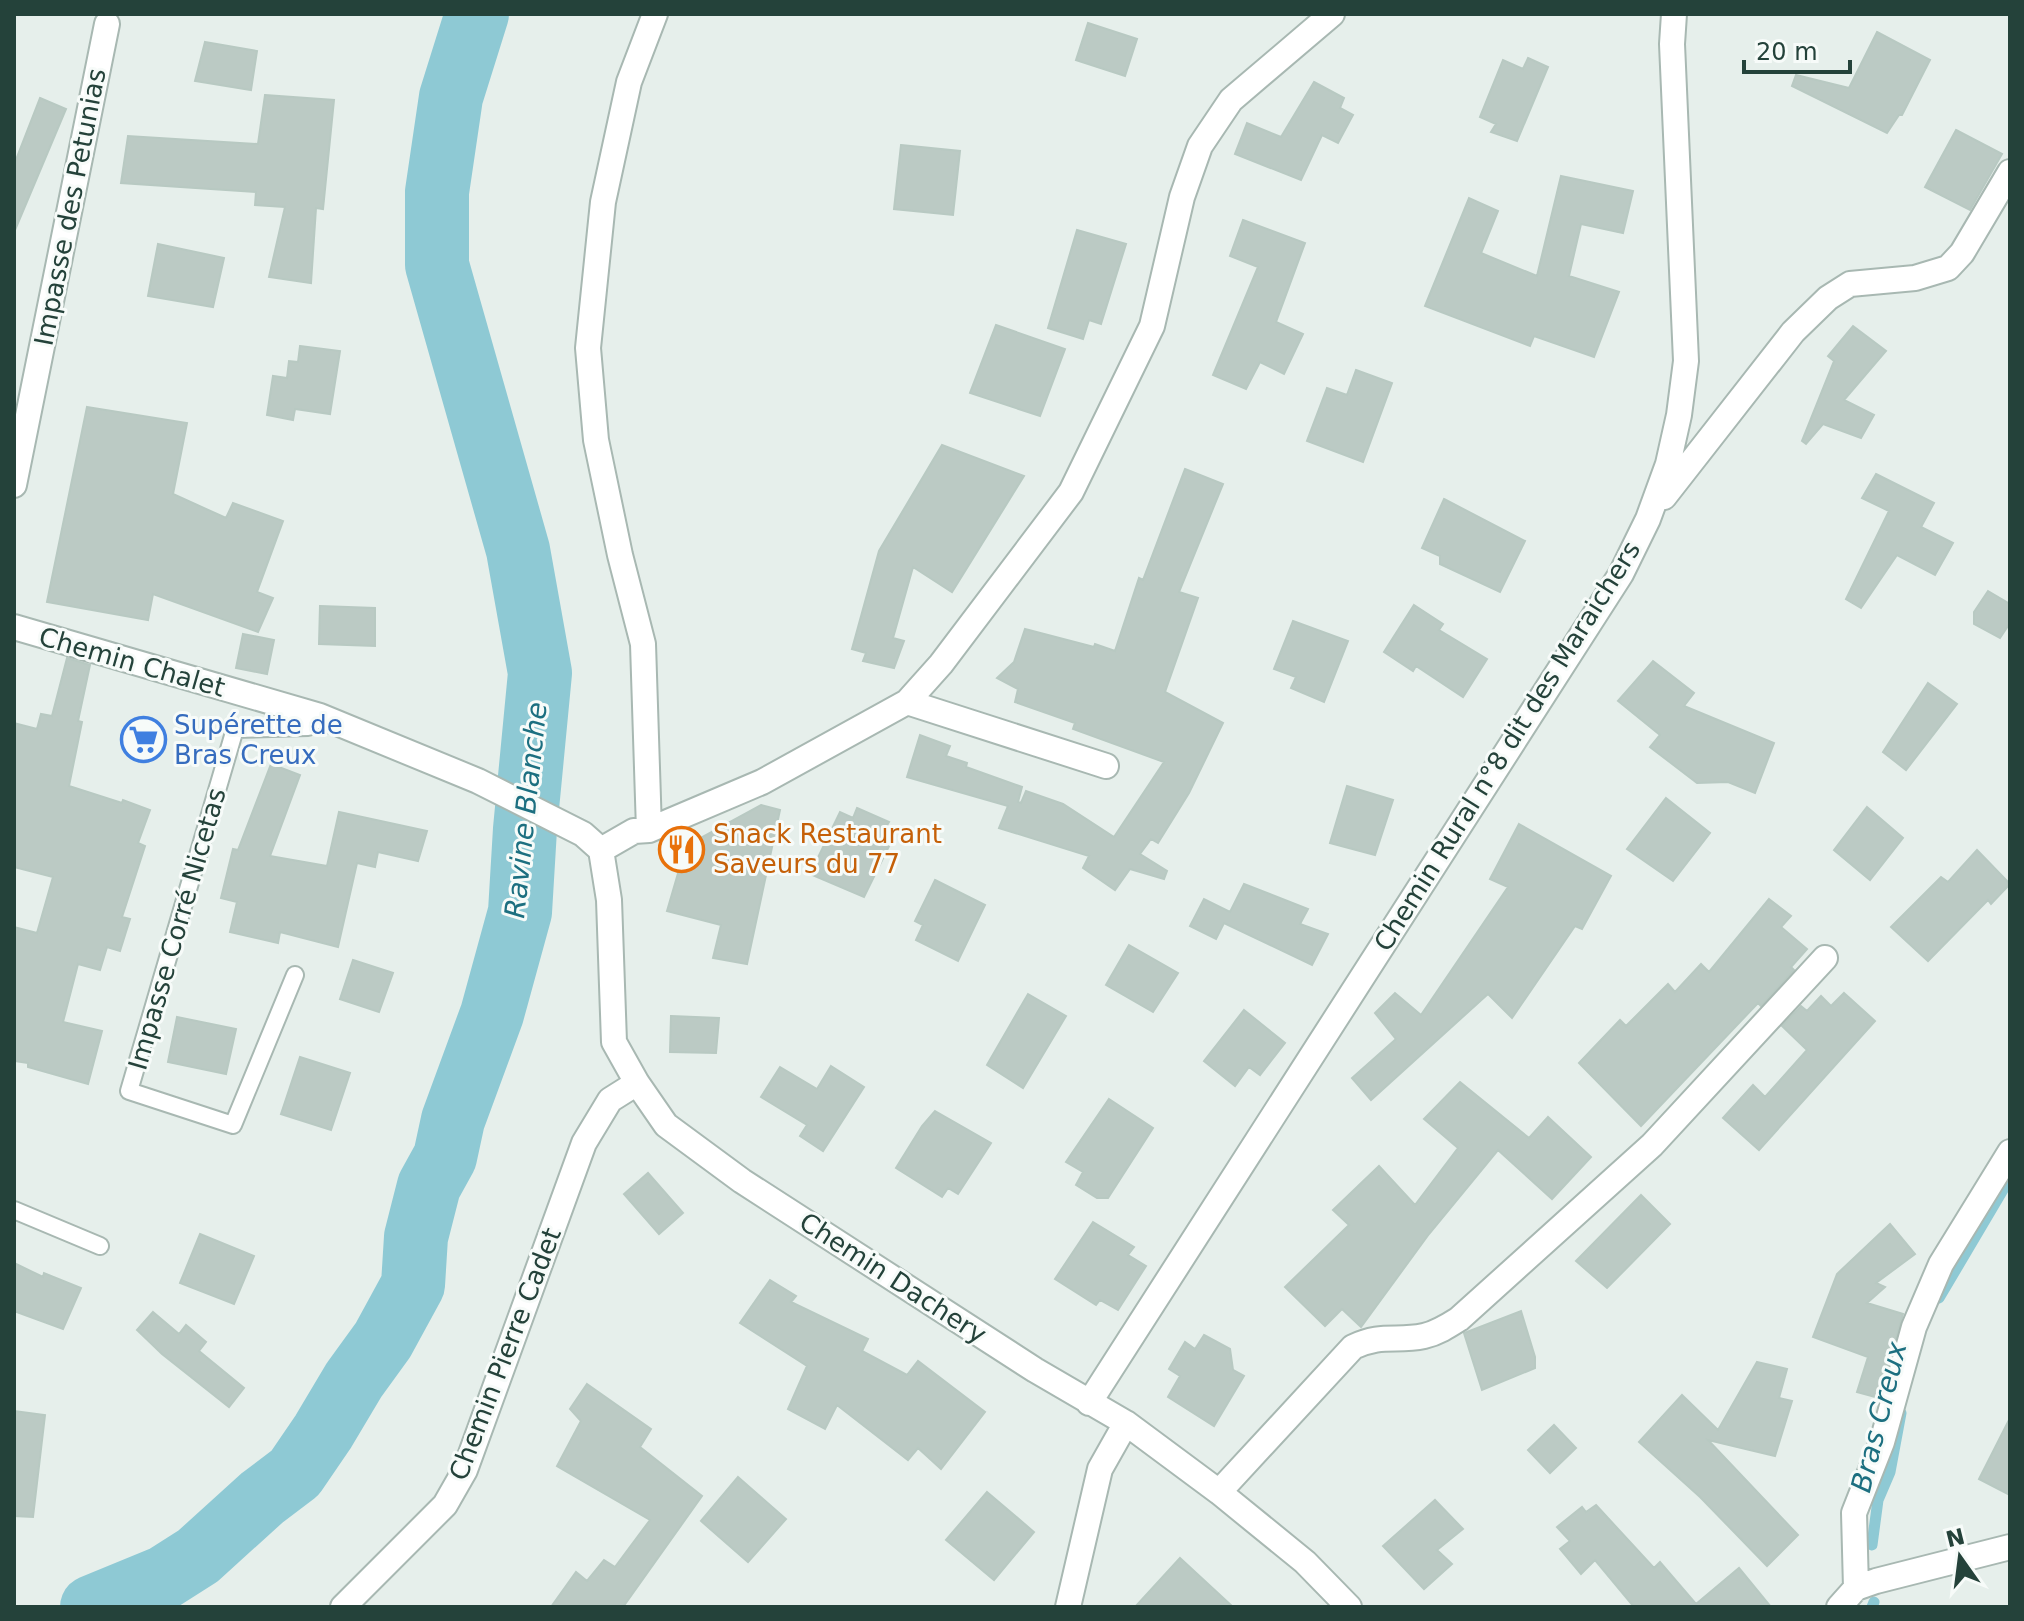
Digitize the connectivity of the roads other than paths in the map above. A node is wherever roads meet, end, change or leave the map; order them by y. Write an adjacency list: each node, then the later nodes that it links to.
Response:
1 (655, 14): 12 (street)
2 (1332, 14): 9 (street)
3 (1674, 14): 7 (street, Chemin Rural n°8 dit des Maraichers)
4 (107, 24): 6 (street, Impasse des Petunias)
5 (2010, 172): 7 (street)
6 (14, 485)
7 (1648, 519): 20 (street, Chemin Rural n°8 dit des Maraichers)
8 (14, 627): 10 (street, Chemin Chalet)
9 (907, 702): 11 (street); 12 (street)
10 (320, 716): 13 (street, Chemin Chalet); 15 (lane, Impasse Corré Nicetas)
11 (1106, 766)
12 (649, 830): 13 (street)
13 (592, 842): 16 (street, Chemin Dachery)
14 (1825, 958): 22 (street)
15 (295, 975)
16 (637, 1083): 20 (street, Chemin Dachery); 25 (street, Chemin Pierre Cadet)
17 (2010, 1152): 24 (street)
18 (14, 1210): 19 (lane)
19 (100, 1246)
20 (1089, 1403): 21 (street, Chemin Dachery)
21 (1126, 1423): 22 (street, Chemin Dachery); 26 (street)
22 (1219, 1492): 27 (street, Chemin Dachery)
23 (2010, 1547): 24 (street)
24 (1856, 1588): 28 (street)
25 (343, 1607)
26 (1068, 1607)
27 (1349, 1607)
28 (1839, 1607)

